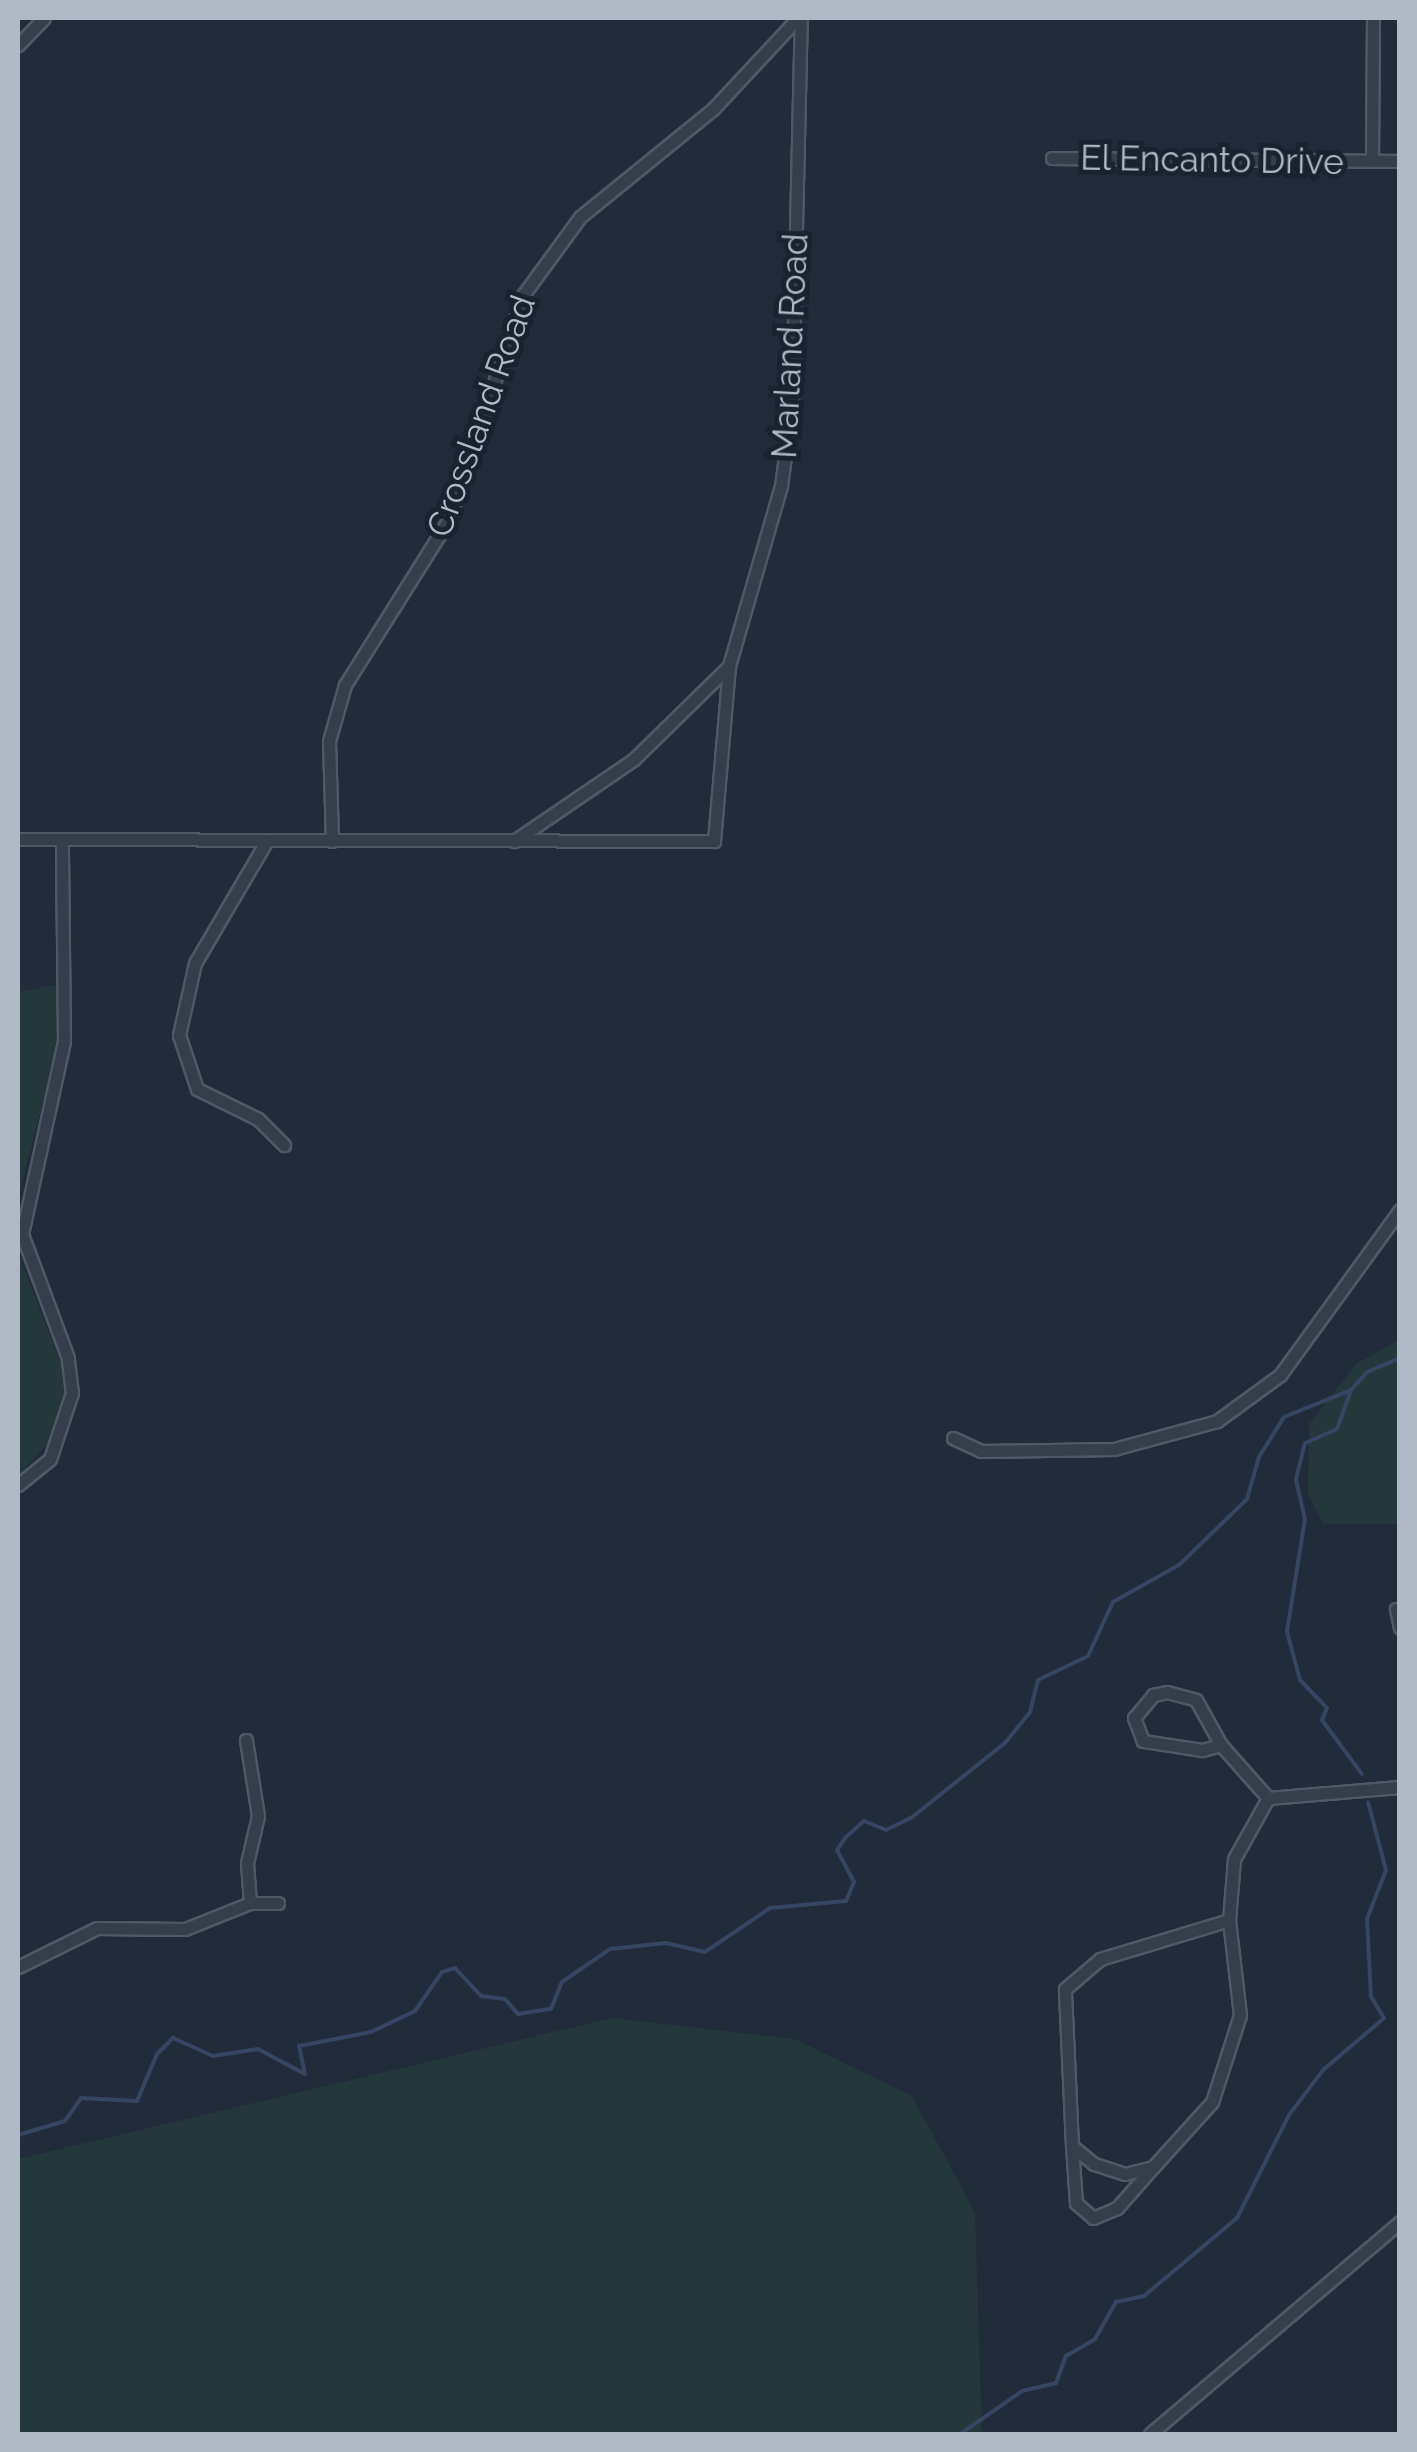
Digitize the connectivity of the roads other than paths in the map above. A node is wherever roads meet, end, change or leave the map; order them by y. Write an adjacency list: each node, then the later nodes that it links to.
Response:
1 (44, 18): 4 (street)
2 (799, 18): 8 (street, Marland Road); 10 (street, Crossland Road)
3 (1373, 18): 6 (street, El Encanto Drive)
4 (18, 45)
5 (1052, 158): 6 (street, El Encanto Drive)
6 (1372, 161): 7 (street, El Encanto Drive)
7 (1400, 161)
8 (729, 666): 11 (street, Marland Road); 11 (street, Marland Road)
9 (18, 839): 12 (street, Marland Road)
10 (332, 841): 11 (street, Marland Road); 13 (street, Marland Road)
11 (514, 841)
12 (62, 842): 13 (street, Marland Road); 17 (street)
13 (266, 842): 14 (street)
14 (284, 1146)
15 (1400, 1210): 16 (street)
16 (953, 1438)
17 (18, 1485)
18 (1396, 1609): 19 (street)
19 (1400, 1628)
20 (246, 1740): 24 (street)
21 (1221, 1745): 21 (street); 23 (street)
22 (1400, 1787): 23 (street)
23 (1268, 1798): 26 (street)
24 (250, 1903): 25 (street); 27 (street)
25 (278, 1903)
26 (1230, 1920): 28 (street); 29 (street)
27 (18, 1967)
28 (1072, 2146): 29 (street); 29 (street)
29 (1153, 2167)
30 (1400, 2222): 31 (street)
31 (1150, 2434)

